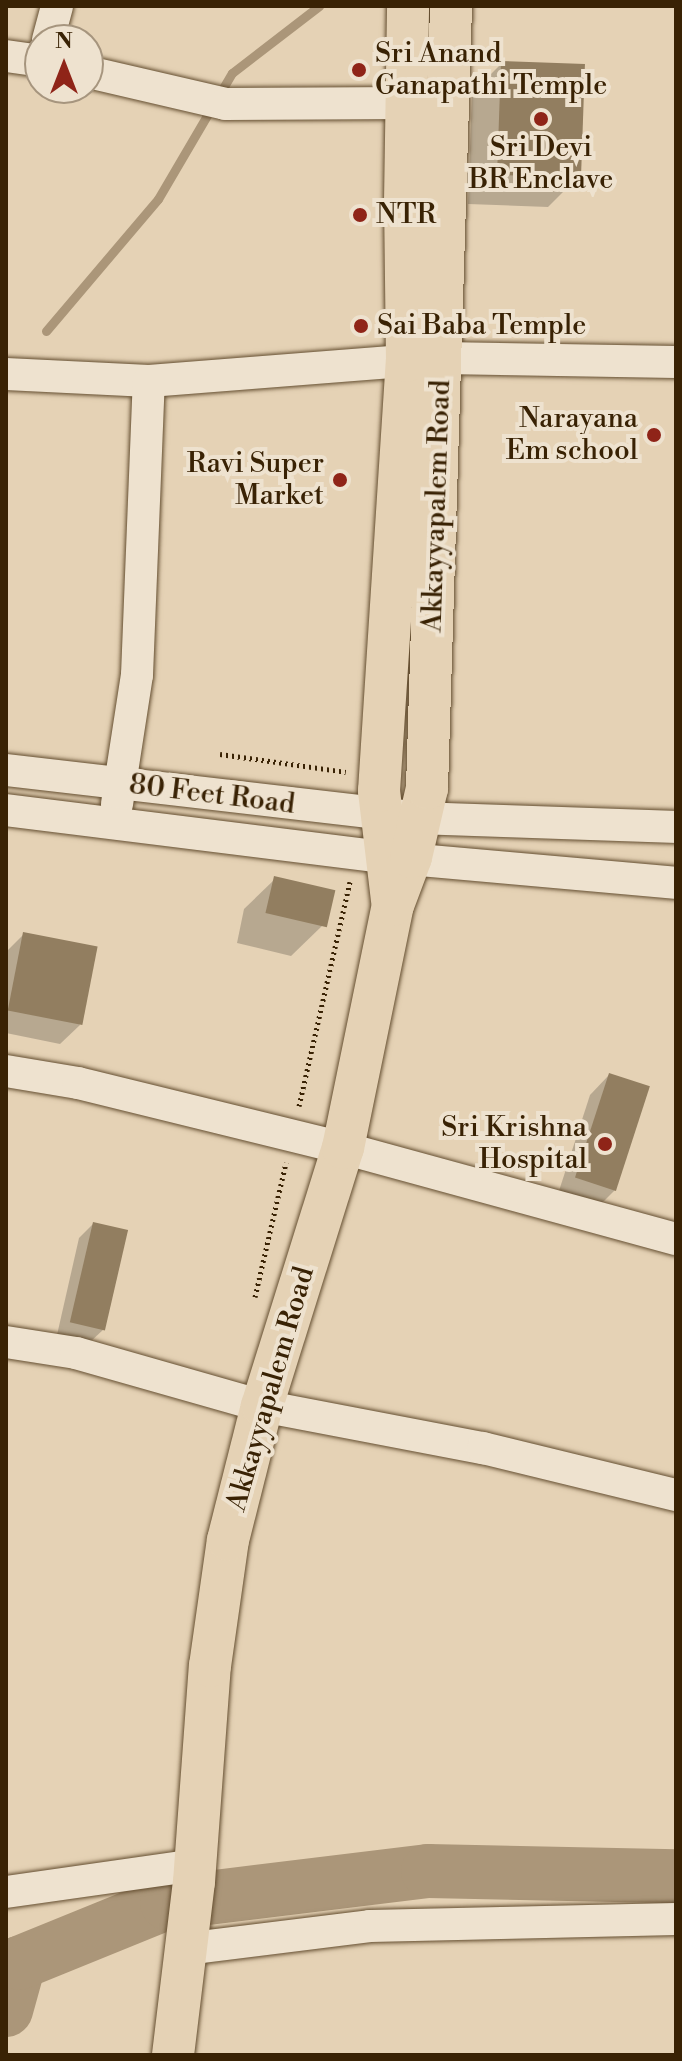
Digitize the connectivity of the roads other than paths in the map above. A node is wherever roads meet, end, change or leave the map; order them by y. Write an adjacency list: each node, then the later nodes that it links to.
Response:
1 (408, 6): 4 (main road)
2 (451, 6): 5 (main road, Akkayyapalem Road)
3 (104, 76): 4 (street)
4 (407, 103): 5 (main road)
5 (425, 360): 6 (street); 8 (street); 14 (main road, Akkayyapalem Road)
6 (676, 362)
7 (6, 374): 8 (street)
8 (149, 381): 10 (street)
9 (6, 770): 10 (street, 80 Feet Road)
10 (119, 784): 12 (street); 14 (street, 80 Feet Road)
11 (6, 810): 12 (street, 80 Feet Road)
12 (116, 823): 14 (street, 80 Feet Road)
13 (676, 827): 14 (street)
14 (384, 835): 15 (street); 17 (main road, Akkayyapalem Road)
15 (676, 883)
16 (6, 1071): 17 (street)
17 (343, 1148): 18 (street); 20 (main road, Akkayyapalem Road)
18 (676, 1239)
19 (6, 1342): 20 (street)
20 (262, 1406): 21 (street); 22 (main road, Akkayyapalem Road)
21 (676, 1495)
22 (194, 1874): 23 (street); 25 (main road, Akkayyapalem Road)
23 (6, 1892)
24 (676, 1919): 25 (street)
25 (186, 1943): 26 (main road, Akkayyapalem Road)
26 (173, 2055)

